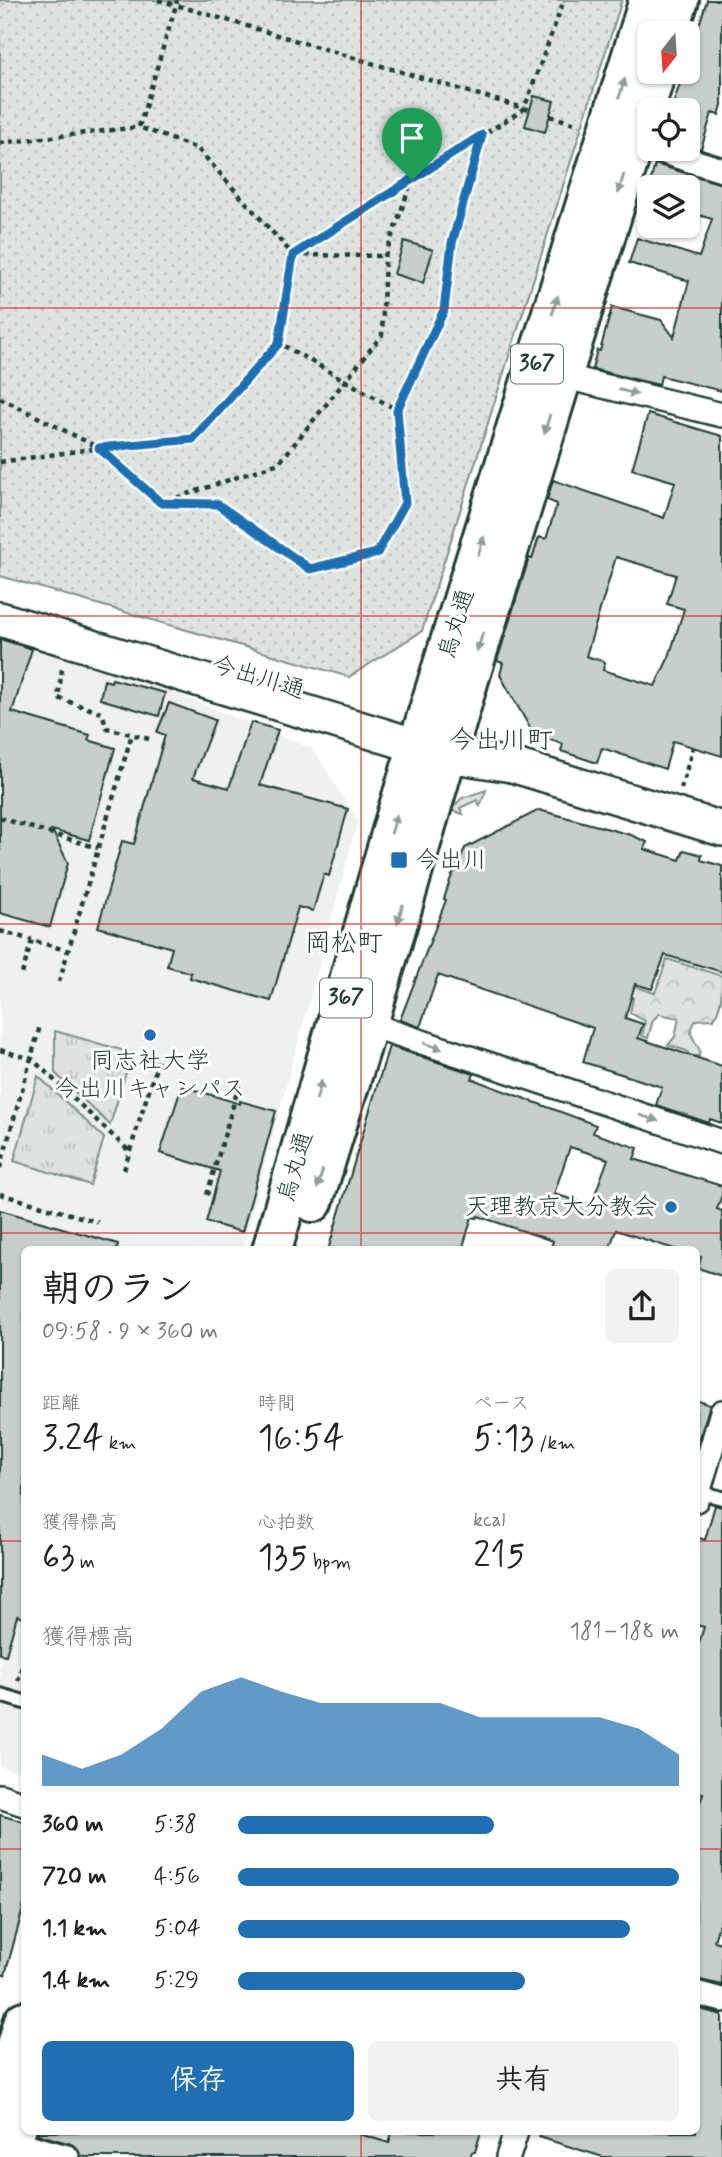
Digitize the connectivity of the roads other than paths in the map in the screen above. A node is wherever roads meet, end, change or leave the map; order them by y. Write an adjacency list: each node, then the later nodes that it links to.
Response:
1 (649, 0): 5 (highway, 烏丸通 / 367, one-way to 1)
2 (678, 0): 3 (highway)
3 (672, 21)
4 (653, 84): 5 (highway, 烏丸通 / 367)
5 (636, 143): 6 (street); 7 (highway, 烏丸通 / 367, one-way to 7); 11 (highway, 烏丸通 / 367, one-way to 5)
6 (722, 170)
7 (562, 376): 8 (street, one-way to 8); 11 (highway, 烏丸通 / 367, one-way to 11)
8 (722, 415)
9 (0, 602): 11 (main road, 今出川通)
10 (0, 619): 11 (main road, 今出川通)
11 (436, 742): 12 (main road, 今出川通); 13 (highway, 烏丸通 / 367, one-way to 13); 15 (highway, 烏丸通 / 367, one-way to 11)
12 (722, 829)
13 (368, 1024): 14 (street, one-way to 14); 16 (highway, 烏丸通 / 367, one-way to 16)
14 (722, 1142)
15 (273, 1246)
16 (299, 1246)
17 (722, 1412): 18 (street)
18 (703, 1449): 19 (street)
19 (700, 1477)
20 (700, 1496): 21 (lane)
21 (722, 1498)
22 (0, 1695): 23 (lane)
23 (21, 1701)
24 (0, 1796): 25 (street)
25 (21, 1803)
26 (700, 1994): 27 (street)
27 (722, 2000)
28 (21, 2032): 29 (highway)
29 (0, 2107)
30 (21, 2110): 32 (highway)
31 (515, 2135): 34 (street)
32 (7, 2145): 33 (street)
33 (67, 2157)
34 (508, 2157)

